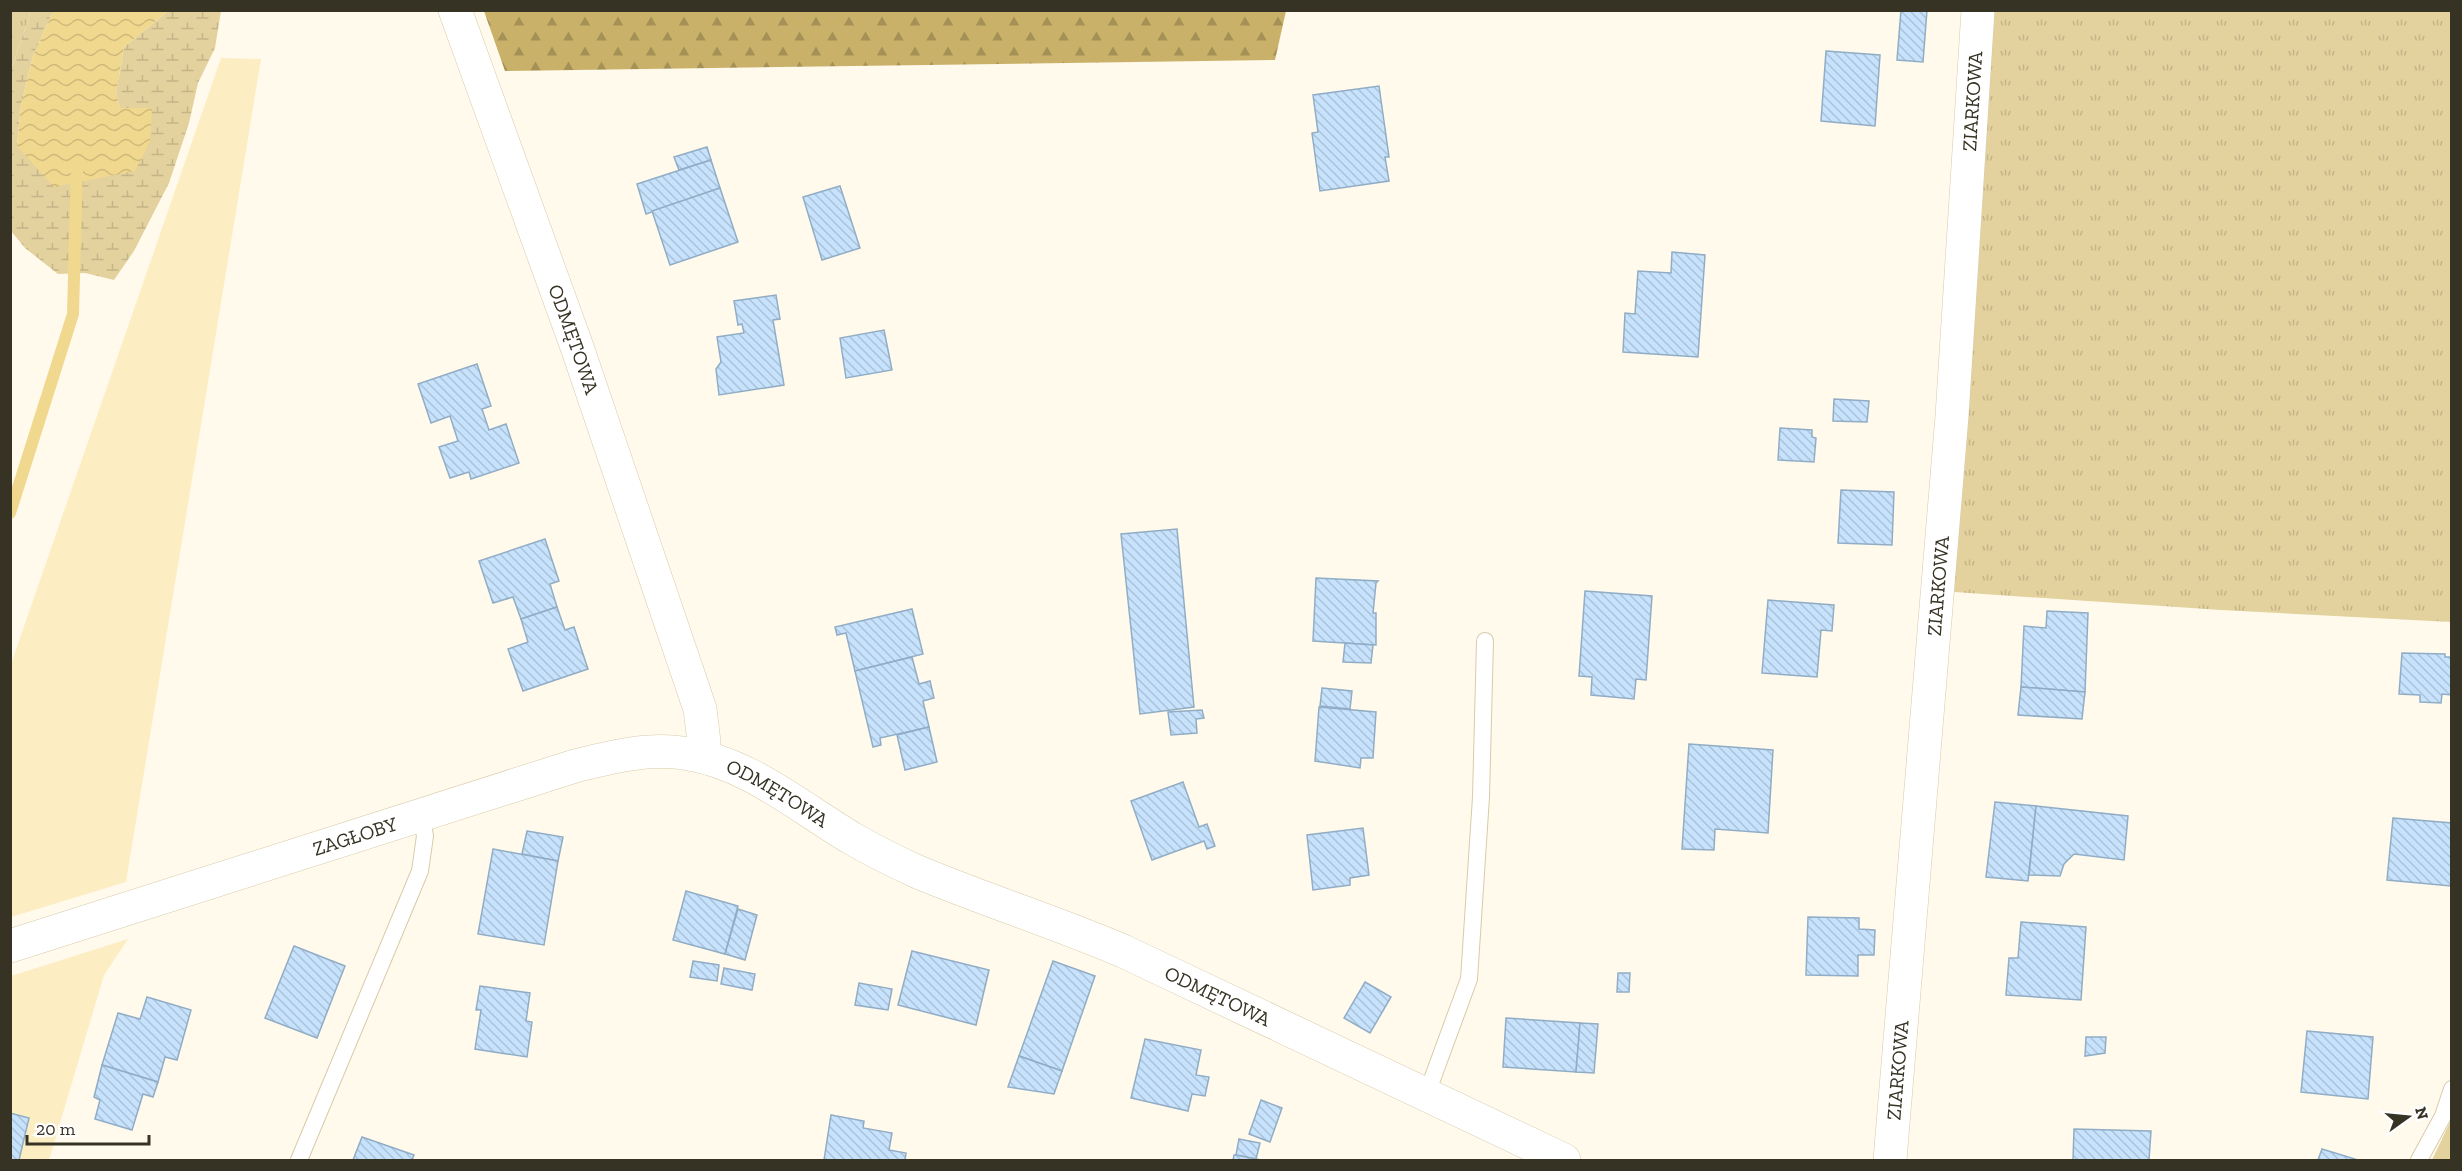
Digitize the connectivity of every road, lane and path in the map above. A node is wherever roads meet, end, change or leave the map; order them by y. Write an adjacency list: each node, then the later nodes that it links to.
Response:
1 (456, 10): 4 (street, ODMĘTOWA)
2 (1978, 10): 11 (street, ZIARKOWA)
3 (1485, 641): 8 (lane)
4 (703, 757): 5 (street, ZAGŁOBY); 8 (street, ODMĘTOWA)
5 (421, 815): 6 (street, ZAGŁOBY); 9 (lane)
6 (10, 946)
7 (2451, 1089): 12 (lane)
8 (1426, 1096): 10 (street, ODMĘTOWA)
9 (299, 1161)
10 (1564, 1161)
11 (1890, 1161)
12 (2419, 1161)

